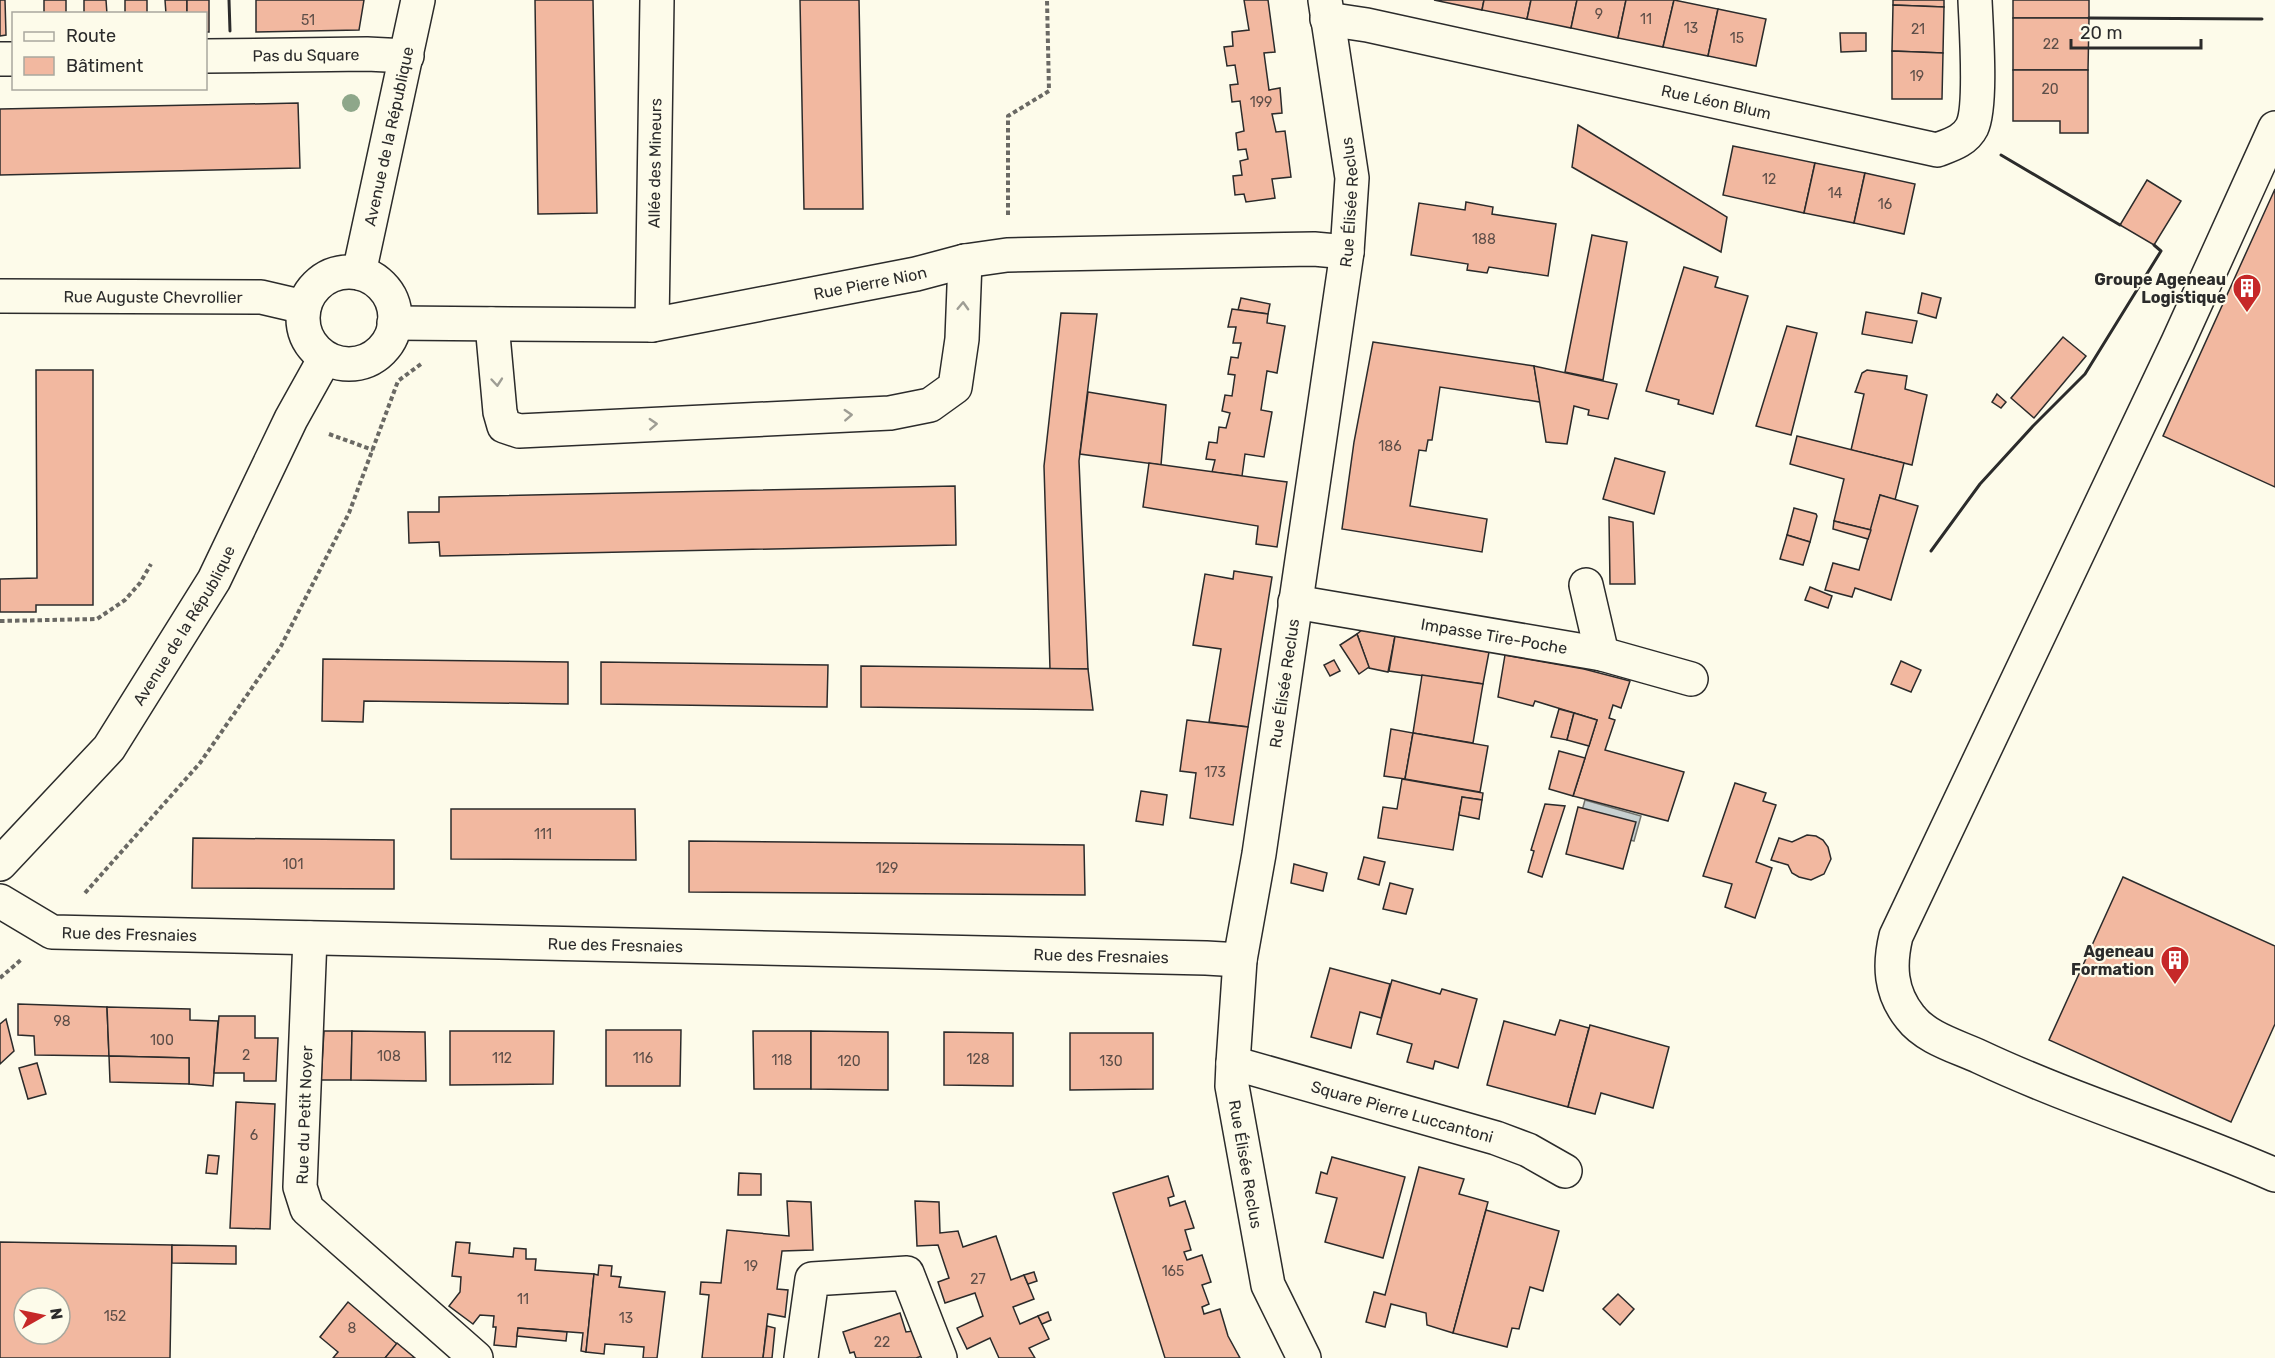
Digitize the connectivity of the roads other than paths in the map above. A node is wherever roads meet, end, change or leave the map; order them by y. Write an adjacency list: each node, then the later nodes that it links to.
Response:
1 (418, 0): 6 (street, Avenue de la République)
2 (657, 0): 15 (street, Allée des Mineurs)
3 (1975, 0): 4 (street, Rue Léon Blum)
4 (1326, 9): 8 (street, Rue Élisée Reclus)
5 (207, 56): 6 (street, Pas du Square)
6 (407, 56): 10 (street, Avenue de la République)
7 (2275, 128): 27 (street)
8 (1347, 252): 9 (street, Rue Pierre Nion); 18 (street, Rue Élisée Reclus)
9 (965, 261): 14 (street, one-way to 9); 15 (street, Rue Pierre Nion)
10 (358, 273): 12 (street); 13 (street)
11 (0, 296): 12 (street, Rue Auguste Chevrollier)
12 (304, 307): 16 (street)
13 (394, 323): 14 (street, Rue Pierre Nion); 16 (street)
14 (492, 324): 15 (street, Rue Pierre Nion)
15 (652, 325)
16 (325, 358): 21 (street, Avenue de la République)
17 (1586, 585): 19 (street)
18 (1295, 603): 19 (street, Impasse Tire-Poche); 24 (street, Rue Élisée Reclus)
19 (1602, 654): 20 (street, Impasse Tire-Poche)
20 (1691, 680)
21 (0, 864)
22 (0, 901): 23 (street, Rue des Fresnaies)
23 (310, 938): 24 (street, Rue des Fresnaies); 28 (street, Rue du Petit Noyer)
24 (1240, 960): 25 (street, Rue Élisée Reclus)
25 (1233, 1063): 26 (street, Square Pierre Luccantoni); 31 (street, Rue Élisée Reclus)
26 (1565, 1171)
27 (2275, 1175)
28 (476, 1358)
29 (801, 1358): 30 (street)
30 (940, 1358)
31 (1304, 1358)

